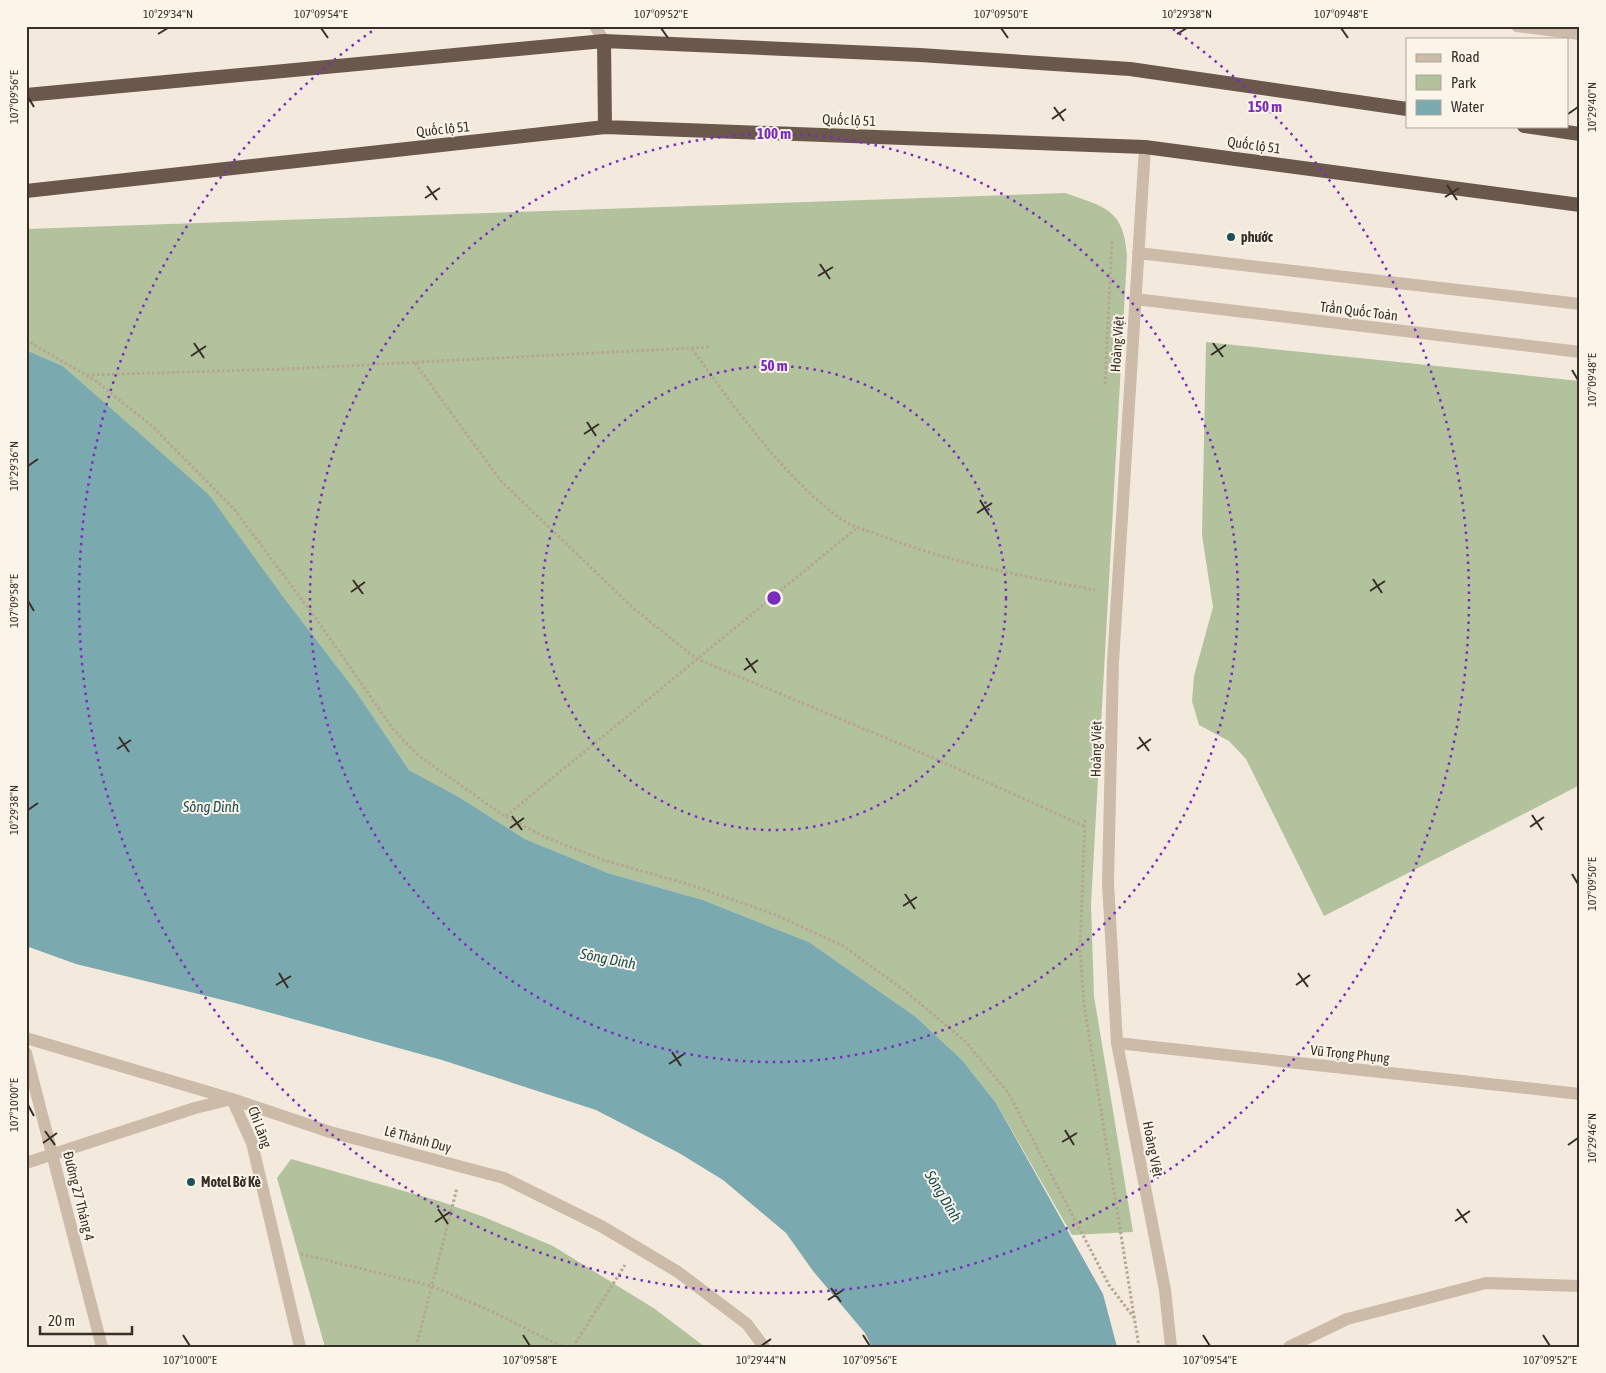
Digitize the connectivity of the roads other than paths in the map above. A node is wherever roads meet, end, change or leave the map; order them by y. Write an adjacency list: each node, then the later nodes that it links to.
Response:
1 (595, 26): 4 (street)
2 (1517, 26): 3 (street)
3 (1580, 34)
4 (604, 41): 5 (highway); 6 (highway); 7 (highway)
5 (26, 95)
6 (1406, 109)
7 (605, 128): 10 (highway, Quốc lộ 51); 11 (highway, Quốc lộ 51)
8 (1538, 128): 9 (highway)
9 (1580, 134)
10 (1145, 147): 12 (highway, Quốc lộ 51); 13 (street, Hoàng Việt)
11 (26, 191)
12 (1580, 205)
13 (1138, 253): 14 (street, Hoàng Việt); 15 (street)
14 (1135, 300): 16 (street, Trần Quốc Toản); 18 (street, Hoàng Việt)
15 (1580, 304)
16 (1580, 352)
17 (26, 1038): 21 (street, Lê Thành Duy)
18 (1117, 1043): 20 (street, Vũ Trọng Phụng); 28 (street, Hoàng Việt)
19 (26, 1053): 22 (street, Đường 27 Tháng 4)
20 (1580, 1094)
21 (232, 1099): 22 (street, Chi Lăng); 26 (street, Chi Lăng); 27 (street, Lê Thành Duy)
22 (53, 1155): 23 (street, Chi Lăng); 25 (street, Đường 27 Tháng 4)
23 (26, 1163)
24 (1580, 1286): 29 (street)
25 (102, 1347)
26 (300, 1347)
27 (764, 1347)
28 (1171, 1347)
29 (1289, 1347)

